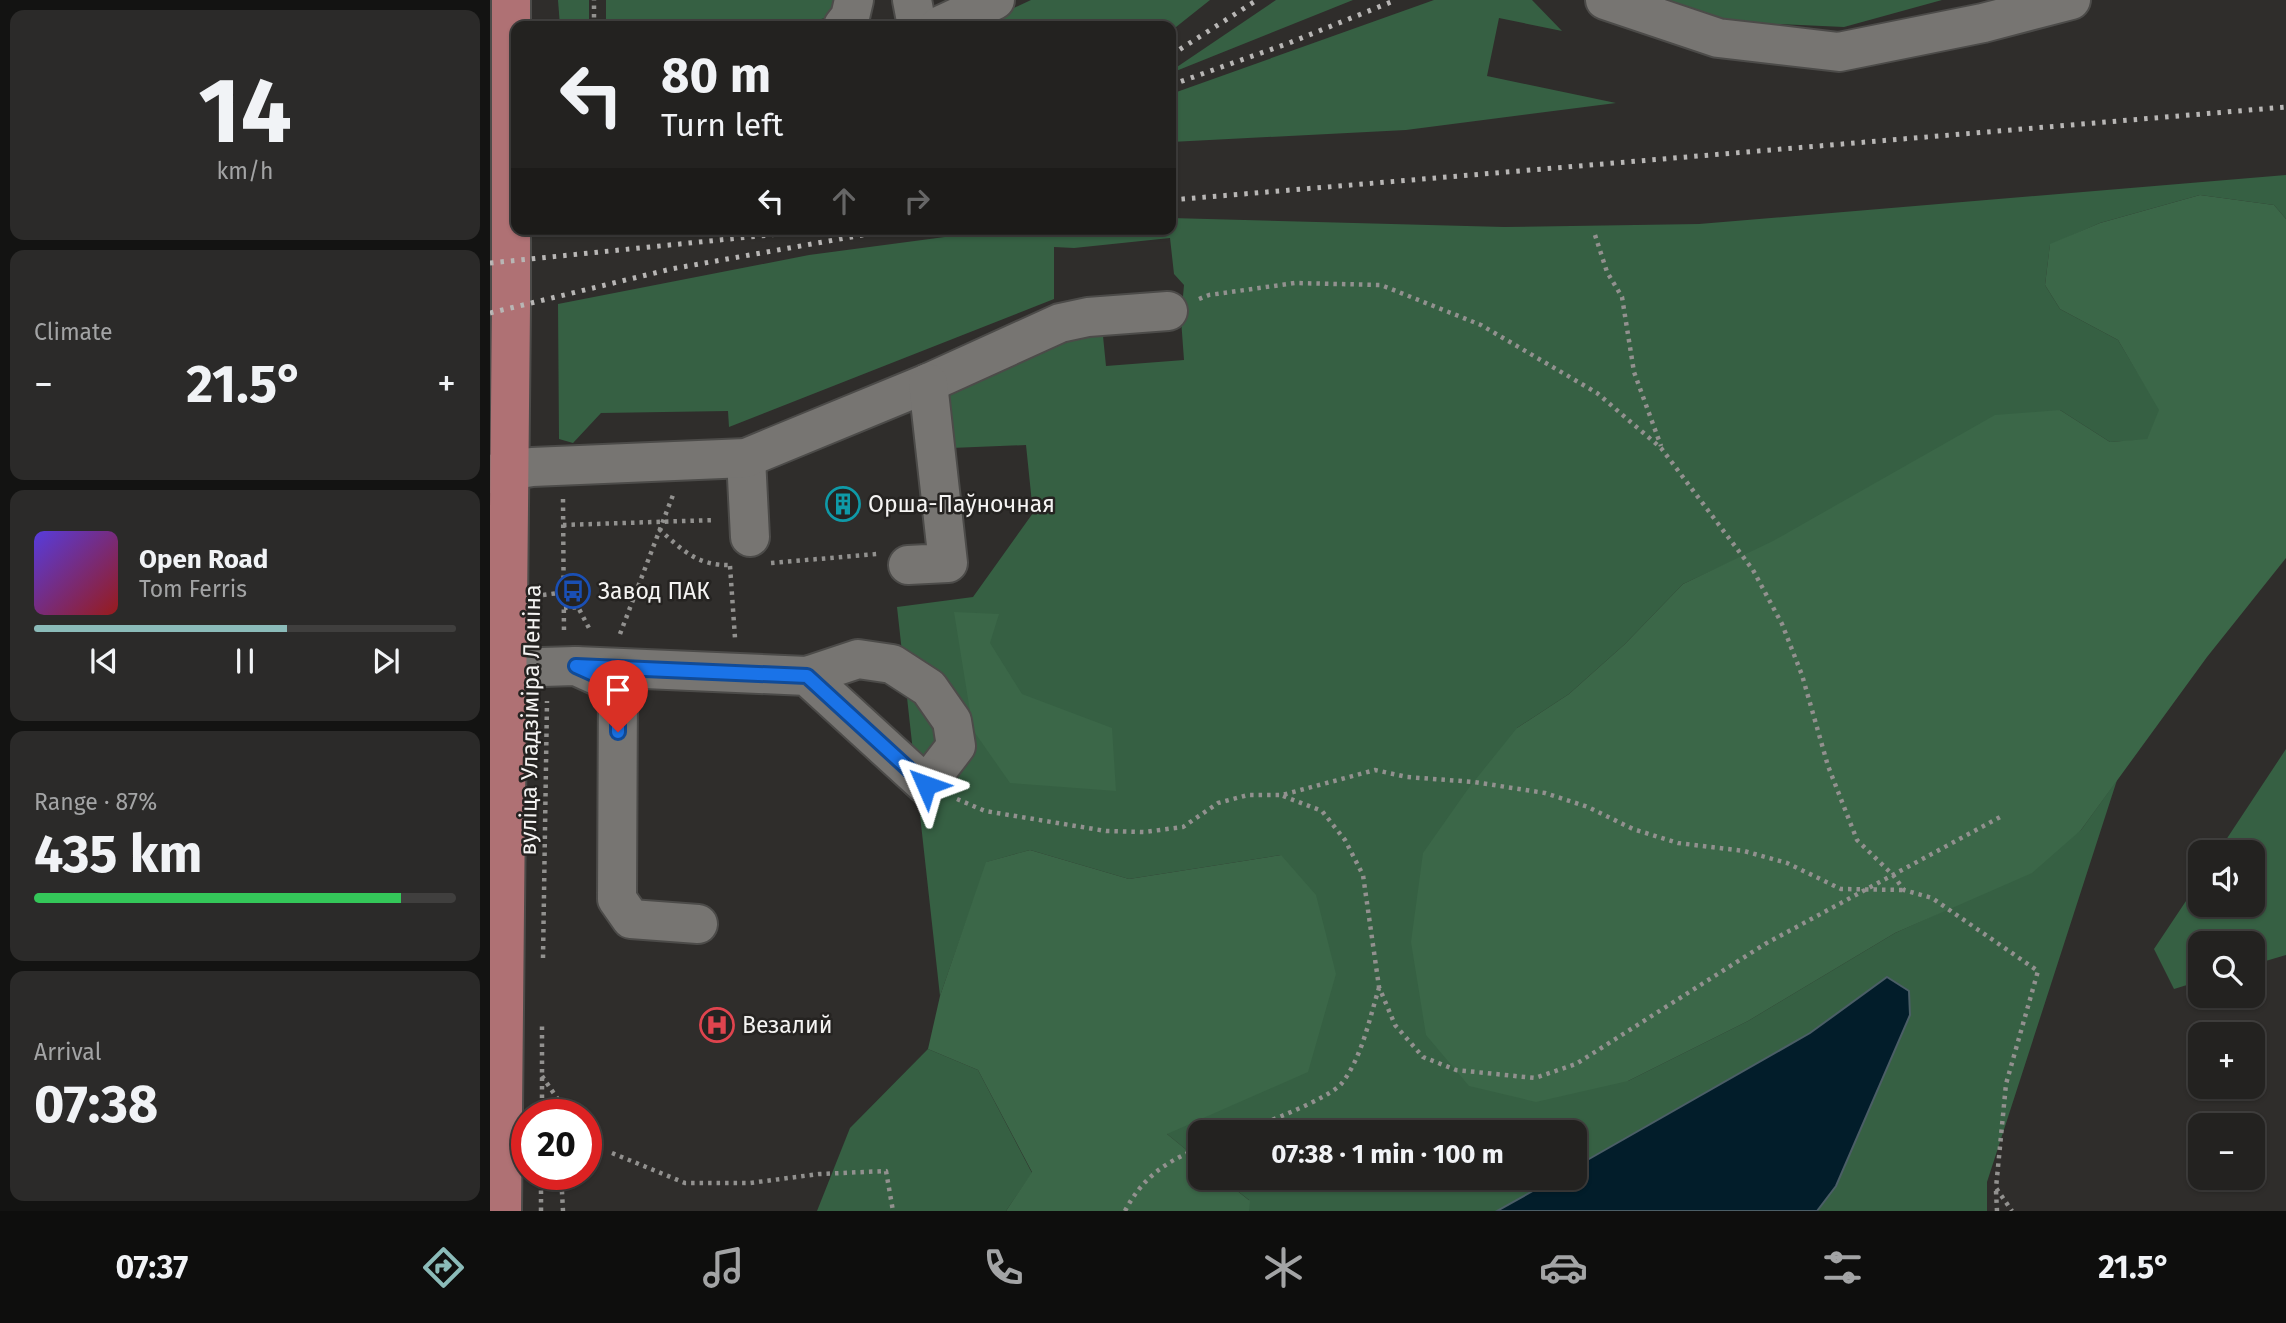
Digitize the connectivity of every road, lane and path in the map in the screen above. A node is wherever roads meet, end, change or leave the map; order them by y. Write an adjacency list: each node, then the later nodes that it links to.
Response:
1 (511, 0): 9 (main road, вуліца Уладзіміра Леніна)
2 (535, 0): 10 (main road)
3 (594, 0): 11 (path)
4 (854, 0): 12 (lane)
5 (912, 0): 13 (lane)
6 (995, 0): 14 (lane)
7 (1605, 0): 8 (lane)
8 (2071, 0)
9 (511, 21)
10 (535, 21)
11 (594, 21)
12 (848, 21)
13 (916, 21)
14 (950, 21)
15 (513, 235): 22 (main road, вуліца Уладзіміра Леніна)
16 (532, 235): 22 (main road, вуліца Уладзіміра Леніна)
17 (1595, 235): 20 (path)
18 (1168, 311): 19 (lane); 20 (path)
19 (928, 383): 21 (lane); 29 (lane)
20 (1661, 448): 39 (path)
21 (746, 458): 22 (lane); 28 (lane)
22 (510, 470): 31 (main road, вуліца Уладзіміра Леніна); 34 (main road, вуліца Уладзіміра Леніна)
23 (680, 487): 25 (path)
24 (563, 497): 26 (path)
25 (663, 522): 26 (path); 27 (path); 28 (path)
26 (563, 525): 31 (path)
27 (659, 529): 28 (path); 32 (path)
28 (740, 550): 29 (path); 33 (path)
29 (895, 559)
30 (573, 591): 31 (path)
31 (553, 599): 34 (main road, вуліца Уладзіміра Леніна); 34 (path); 34 (path)
32 (620, 636)
33 (736, 642)
34 (553, 668): 35 (lane); 42 (lane); 43 (path); 55 (main road, вуліца Уладзіміра Леніна); 56 (main road, вуліца Уладзіміра Леніна)
35 (807, 676): 36 (lane); 36 (lane)
36 (926, 785): 37 (path)
37 (1282, 796): 41 (path); 44 (path)
38 (2002, 816): 39 (path)
39 (1893, 875): 40 (path); 41 (path)
40 (1904, 890): 41 (path); 52 (path)
41 (1865, 891): 44 (path)
42 (698, 925)
43 (543, 959)
44 (1379, 988): 49 (path)
45 (542, 1012): 46 (path)
46 (542, 1076): 47 (path); 48 (path)
47 (542, 1099)
48 (557, 1099)
49 (1270, 1120)
50 (612, 1153): 59 (path)
51 (1188, 1154): 60 (path)
52 (1996, 1188): 61 (path); 62 (path)
53 (541, 1190): 57 (path)
54 (562, 1190): 58 (path)
55 (502, 1211)
56 (526, 1211)
57 (541, 1211)
58 (563, 1211)
59 (893, 1211)
60 (1125, 1211)
61 (1997, 1211)
62 (2012, 1211)

